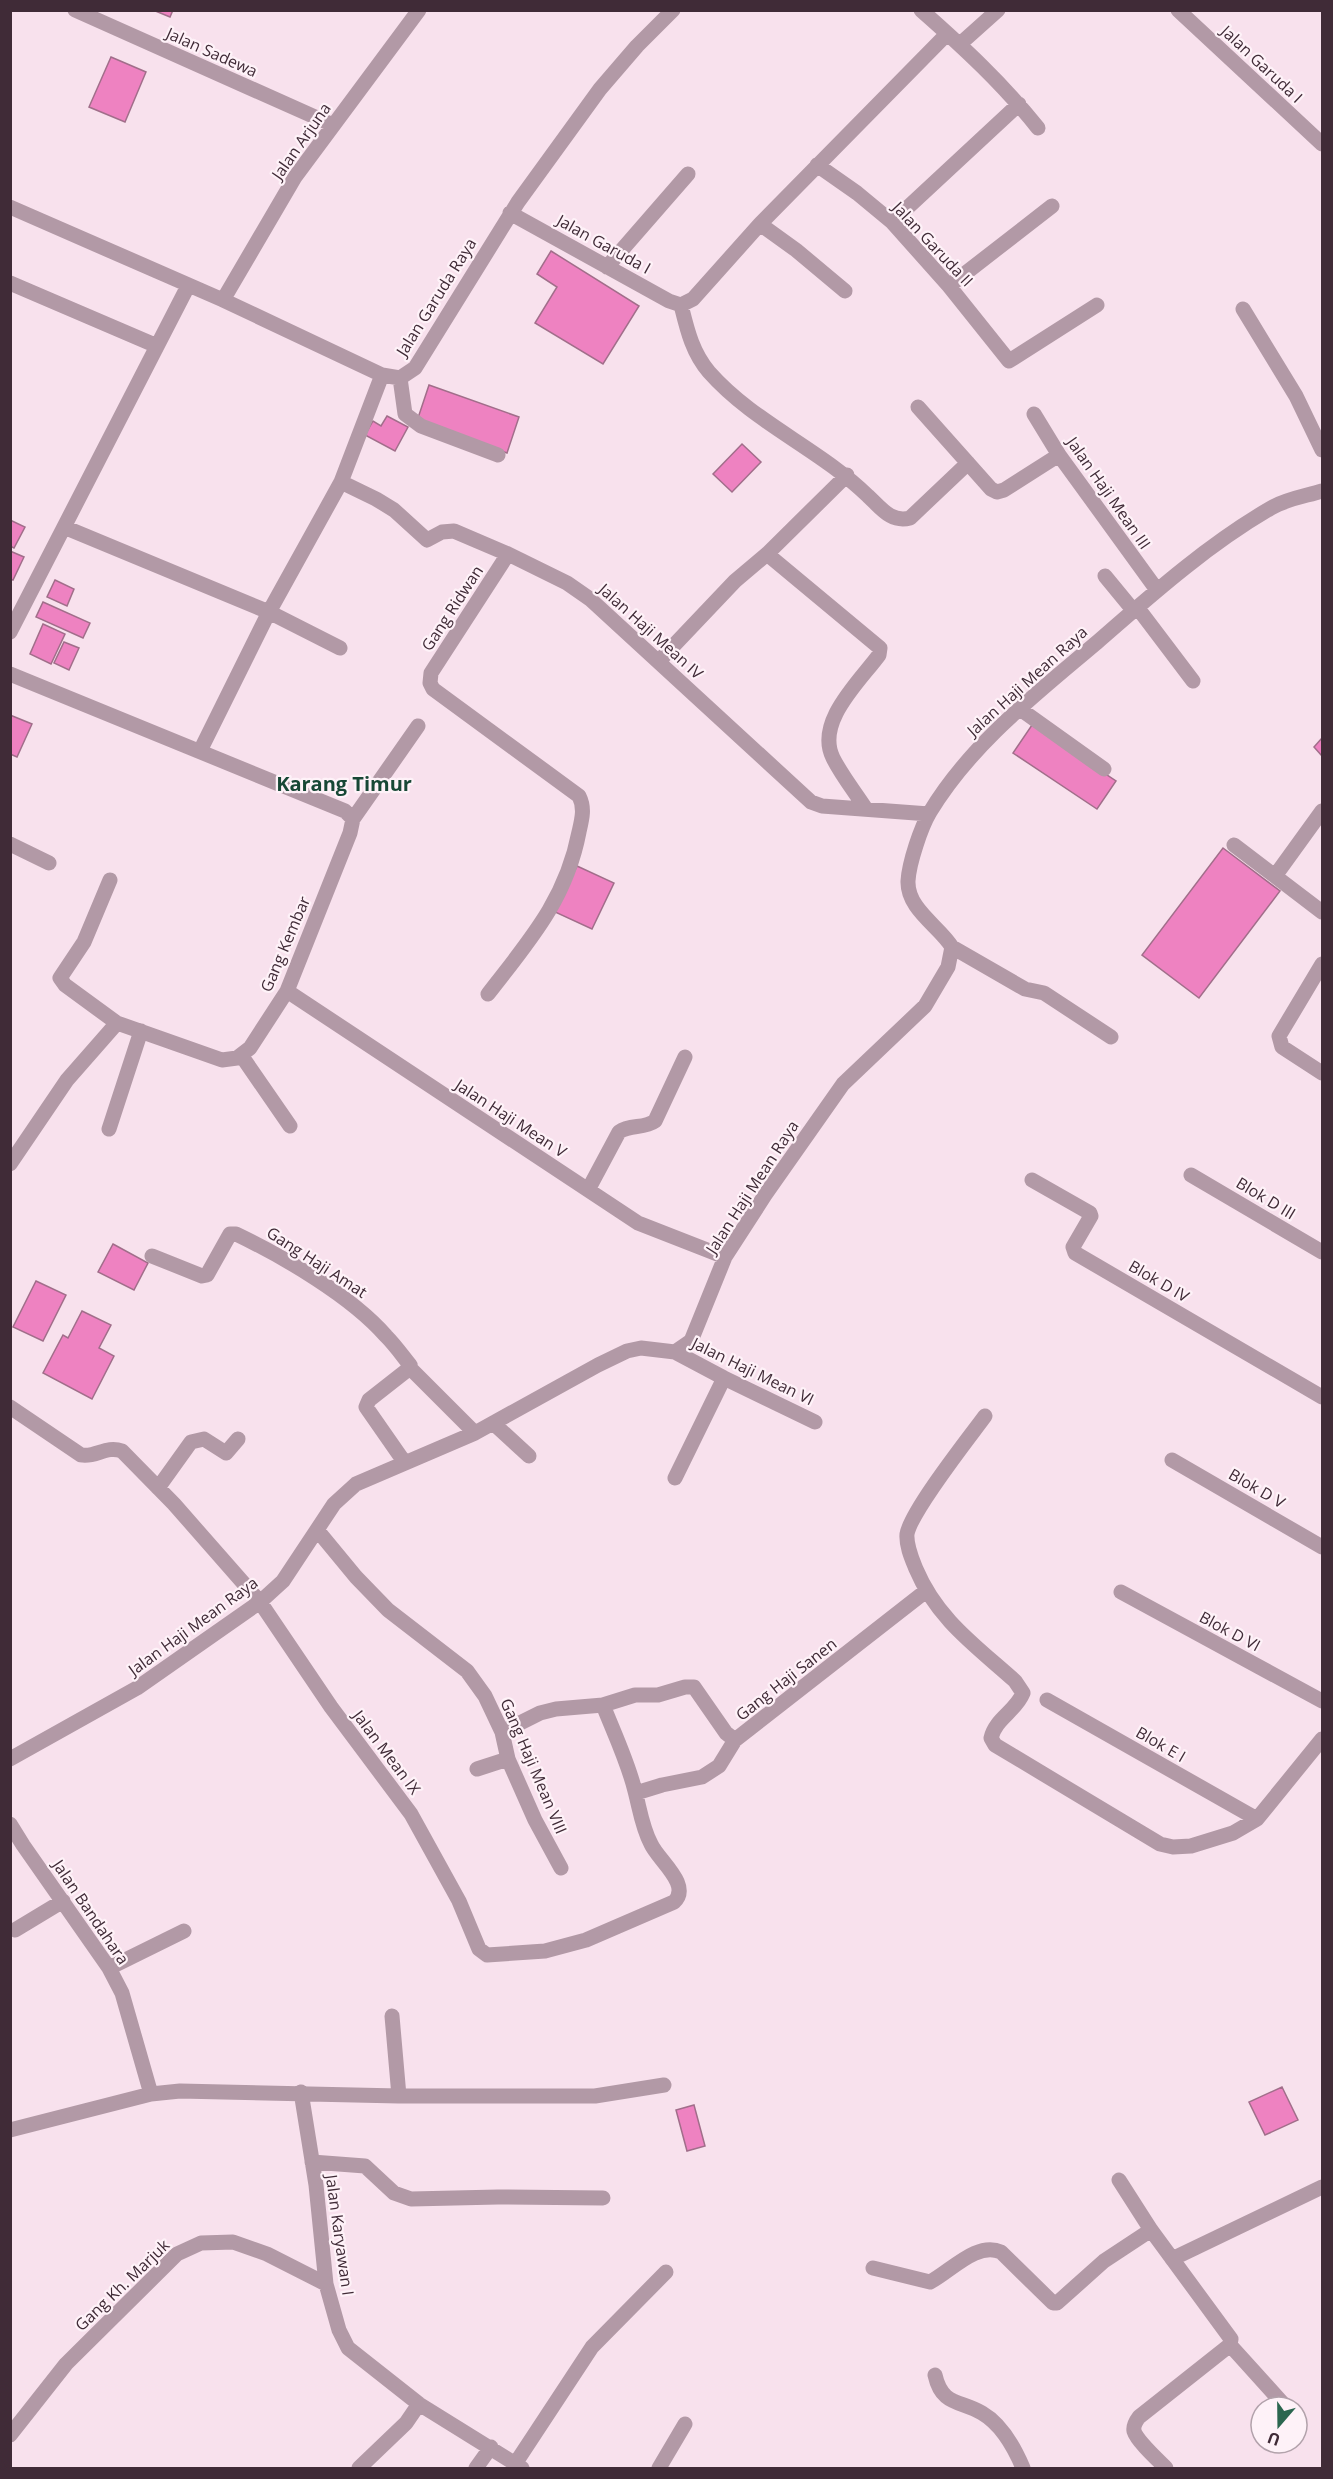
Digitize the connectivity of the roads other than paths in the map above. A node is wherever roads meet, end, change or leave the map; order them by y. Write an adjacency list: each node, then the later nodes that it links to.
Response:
1 (75, 10): 10 (street, Jalan Sadewa)
2 (419, 10): 10 (street, Jalan Arjuna)
3 (673, 10): 17 (street, Jalan Garuda Raya)
4 (921, 10): 7 (street)
5 (998, 10): 8 (street)
6 (1178, 10): 12 (street, Jalan Garuda I)
7 (947, 33): 8 (street); 13 (street)
8 (960, 44): 9 (street)
9 (1019, 104): 11 (street); 18 (street)
10 (333, 125): 25 (street, Jalan Arjuna)
11 (1038, 128)
12 (1323, 144)
13 (817, 165): 18 (street, Jalan Garuda II); 19 (street)
14 (688, 174): 20 (street)
15 (1052, 206): 23 (street)
16 (10, 207): 22 (street, Jalan Garuda Raya)
17 (510, 213): 20 (street, Jalan Garuda I); 31 (street, Jalan Garuda Raya)
18 (892, 222): 23 (street, Jalan Garuda II)
19 (760, 224): 24 (street); 26 (street)
20 (607, 267): 26 (street, Jalan Garuda I)
21 (10, 283): 29 (street)
22 (188, 286): 25 (street, Jalan Garuda Raya); 29 (street)
23 (949, 286): 27 (street, Jalan Garuda II)
24 (845, 291)
25 (223, 300): 30 (street, Jalan Garuda Raya)
26 (681, 304): 38 (street)
27 (1097, 305)
28 (1243, 309): 34 (street)
29 (156, 346): 41 (street)
30 (382, 375): 31 (street, Jalan Garuda Raya); 39 (street)
31 (400, 378): 35 (street)
32 (918, 407): 37 (street)
33 (1034, 414): 36 (street, Jalan Haji Mean III)
34 (1323, 450)
35 (498, 454)
36 (1059, 456): 37 (street); 45 (street, Jalan Haji Mean III)
37 (968, 463): 38 (street)
38 (847, 475): 43 (street)
39 (341, 482): 42 (street, Jalan Haji Mean IV); 47 (street)
40 (1323, 491): 45 (street, Jalan Haji Mean Raya)
41 (64, 527): 47 (street); 48 (street)
42 (508, 554): 50 (street, Jalan Haji Mean IV); 70 (street, Gang Ridwan)
43 (767, 554): 50 (street); 57 (street)
44 (1106, 576): 46 (street)
45 (1157, 590): 46 (street, Jalan Haji Mean Raya)
46 (1135, 609): 52 (street); 53 (street, Jalan Haji Mean Raya)
47 (269, 612): 49 (street); 55 (street)
48 (10, 632)
49 (340, 648)
50 (659, 660): 57 (street, Jalan Haji Mean IV)
51 (10, 674): 55 (street)
52 (1193, 681)
53 (1020, 709): 56 (street); 59 (street, Jalan Haji Mean Raya)
54 (418, 726): 60 (street, Gang Kembar)
55 (200, 752): 60 (street)
56 (1104, 769)
57 (866, 809): 59 (street, Jalan Haji Mean IV)
58 (1323, 811): 64 (street)
59 (929, 814): 67 (street, Jalan Haji Mean Raya)
60 (353, 819): 69 (street, Gang Kembar)
61 (10, 844): 63 (street)
62 (1234, 845): 64 (street)
63 (49, 863)
64 (1275, 876): 66 (street)
65 (110, 880): 71 (street)
66 (1323, 912)
67 (952, 947): 73 (street); 85 (street, Jalan Haji Mean Raya)
68 (1323, 964): 76 (street)
69 (287, 991): 74 (street, Gang Kembar); 82 (street, Jalan Haji Mean V)
70 (488, 994)
71 (117, 1023): 72 (street); 79 (street)
72 (141, 1031): 74 (street); 78 (street)
73 (1111, 1037)
74 (241, 1055): 77 (street)
75 (685, 1057): 82 (street)
76 (1323, 1073)
77 (290, 1126)
78 (110, 1129)
79 (10, 1164)
80 (1191, 1175): 83 (street, Blok D III)
81 (1032, 1180): 89 (street, Blok D IV)
82 (588, 1190): 85 (street, Jalan Haji Mean V)
83 (1323, 1252)
84 (152, 1256): 87 (street, Gang Haji Amat)
85 (725, 1257): 86 (street, Jalan Haji Mean Raya)
86 (675, 1352): 88 (street, Jalan Haji Mean VI); 93 (street, Jalan Haji Mean Raya)
87 (409, 1367): 94 (street); 98 (street)
88 (724, 1378): 92 (street, Jalan Haji Mean VI); 99 (street)
89 (1323, 1397)
90 (10, 1407): 100 (street, Jalan Mean IX)
91 (985, 1416): 103 (street)
92 (815, 1422)
93 (494, 1423): 94 (street, Jalan Haji Mean Raya); 96 (street)
94 (475, 1433): 98 (street, Jalan Haji Mean Raya)
95 (238, 1439): 100 (street)
96 (529, 1456)
97 (1173, 1460): 102 (street, Blok D V)
98 (405, 1463): 101 (street, Jalan Haji Mean Raya)
99 (675, 1478)
100 (158, 1488): 105 (street, Jalan Mean IX)
101 (318, 1531): 105 (street, Jalan Haji Mean Raya); 109 (street, Gang Haji Mean VIII)
102 (1323, 1547)
103 (926, 1591): 111 (street, Gang Haji Sanen); 116 (street)
104 (1121, 1592): 107 (street, Blok D VI)
105 (260, 1602): 112 (street, Jalan Haji Mean Raya); 115 (street, Jalan Mean IX)
106 (1047, 1700): 116 (street, Blok E I)
107 (1323, 1701)
108 (603, 1705): 109 (street, Gang Haji Sanen); 111 (street, Gang Haji Sanen); 115 (street)
109 (502, 1732): 113 (street, Gang Haji Mean VIII)
110 (1323, 1739): 116 (street)
111 (735, 1740): 115 (street)
112 (10, 1759)
113 (508, 1759): 114 (street); 118 (street, Gang Haji Mean VIII)
114 (477, 1769)
115 (636, 1793)
116 (1257, 1819)
117 (10, 1824): 119 (street, Jalan Bandahara)
118 (561, 1868)
119 (63, 1900): 120 (street); 122 (street, Jalan Bandahara)
120 (15, 1930)
121 (184, 1931): 122 (street)
122 (109, 1968): 126 (street, Jalan Bandahara)
123 (392, 2016): 127 (street)
124 (664, 2085): 127 (street)
125 (301, 2092): 126 (street); 127 (street); 129 (street, Jalan Karyawan I)
126 (151, 2094): 128 (street)
127 (399, 2096)
128 (12, 2125)
129 (312, 2162): 132 (street); 137 (street, Jalan Karyawan I)
130 (1119, 2180): 133 (street)
131 (1323, 2187): 134 (street)
132 (603, 2198)
133 (1151, 2230): 134 (street); 135 (street)
134 (1172, 2259): 138 (street)
135 (873, 2268)
136 (666, 2272): 145 (street)
137 (326, 2284): 141 (street, Jalan Karyawan I); 143 (street, Gang Kh. Marjuk)
138 (1230, 2345): 140 (street); 150 (street)
139 (935, 2375): 149 (street)
140 (1275, 2395)
141 (419, 2404): 144 (street, Jalan Karyawan I); 146 (street)
142 (685, 2424): 148 (street)
143 (10, 2435)
144 (491, 2447): 145 (street, Jalan Karyawan I); 147 (street)
145 (518, 2466)
146 (359, 2469)
147 (476, 2469)
148 (659, 2469)
149 (1023, 2469)
150 (1166, 2469)

